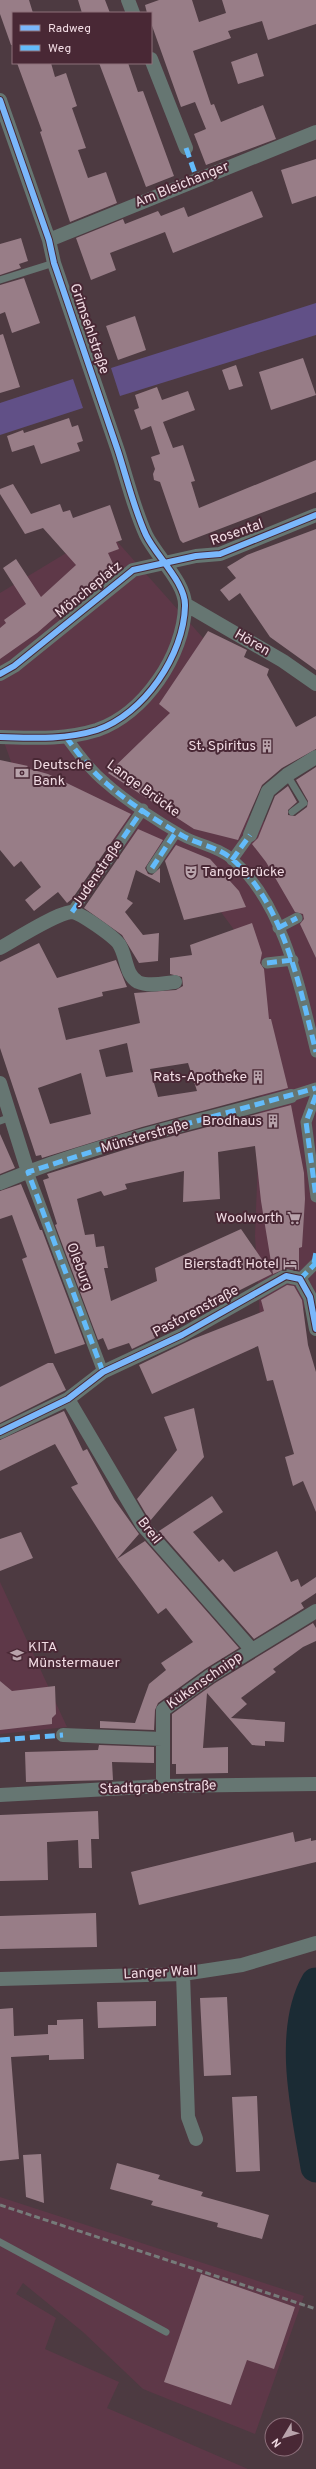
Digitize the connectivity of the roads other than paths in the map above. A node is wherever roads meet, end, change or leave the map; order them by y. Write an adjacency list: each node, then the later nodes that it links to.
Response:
1 (128, 0): 2 (street)
2 (133, 12)
3 (152, 62): 6 (street)
4 (0, 100): 7 (street, Grimsehlstraße)
5 (316, 132): 7 (street, Am Bleichanger)
6 (186, 148)
7 (49, 240): 8 (street, Grimsehlstraße)
8 (54, 263): 9 (lane); 11 (street, Grimsehlstraße)
9 (0, 280)
10 (316, 515): 11 (street, Rosental)
11 (163, 562): 12 (street); 13 (street, Möncheplatz)
12 (185, 604): 14 (street, Hören); 16 (street)
13 (0, 674)
14 (316, 684)
15 (0, 737): 16 (street)
16 (66, 737): 19 (street, Lange Brücke)
17 (316, 757): 18 (street)
18 (287, 775): 20 (lane); 22 (street)
19 (143, 809): 21 (street, Lange Brücke); 25 (street, Judenstraße)
20 (292, 812)
21 (176, 832): 23 (street, Lange Brücke); 24 (street)
22 (250, 835): 23 (street)
23 (232, 860): 27 (street, Lange Brücke)
24 (152, 868)
25 (72, 912): 28 (street, Judenstraße); 31 (street)
26 (297, 918): 27 (street)
27 (278, 928): 29 (street, Lange Brücke)
28 (0, 948)
29 (293, 960): 30 (street); 32 (street, Lange Brücke)
30 (267, 963)
31 (175, 982)
32 (316, 1052)
33 (0, 1083): 37 (street)
34 (316, 1088): 36 (street)
35 (316, 1095): 40 (street)
36 (291, 1096): 38 (street, Münsterstraße)
37 (6, 1119): 38 (street)
38 (28, 1172): 39 (street, Münsterstraße); 45 (street, Oleburg)
39 (0, 1183)
40 (316, 1197)
41 (316, 1252): 42 (street)
42 (315, 1263): 43 (street)
43 (300, 1278): 44 (street); 45 (street, Pastorenstraße)
44 (316, 1329)
45 (103, 1372): 46 (street, Pastorenstraße)
46 (68, 1399): 47 (street, Pastorenstraße); 49 (street, Breil)
47 (0, 1432)
48 (316, 1610): 49 (street)
49 (251, 1649): 51 (street, Kükenschnipp)
50 (63, 1735): 51 (street)
51 (162, 1739): 53 (street, Kükenschnipp)
52 (316, 1784): 53 (street, Stadtgrabenstraße)
53 (163, 1786): 54 (street, Stadtgrabenstraße)
54 (0, 1795)
55 (316, 1943): 56 (street, Langer Wall)
56 (184, 1974): 57 (street, Langer Wall); 58 (street)
57 (0, 1979)
58 (196, 2139)
59 (0, 2242): 60 (lane)
60 (166, 2332)

